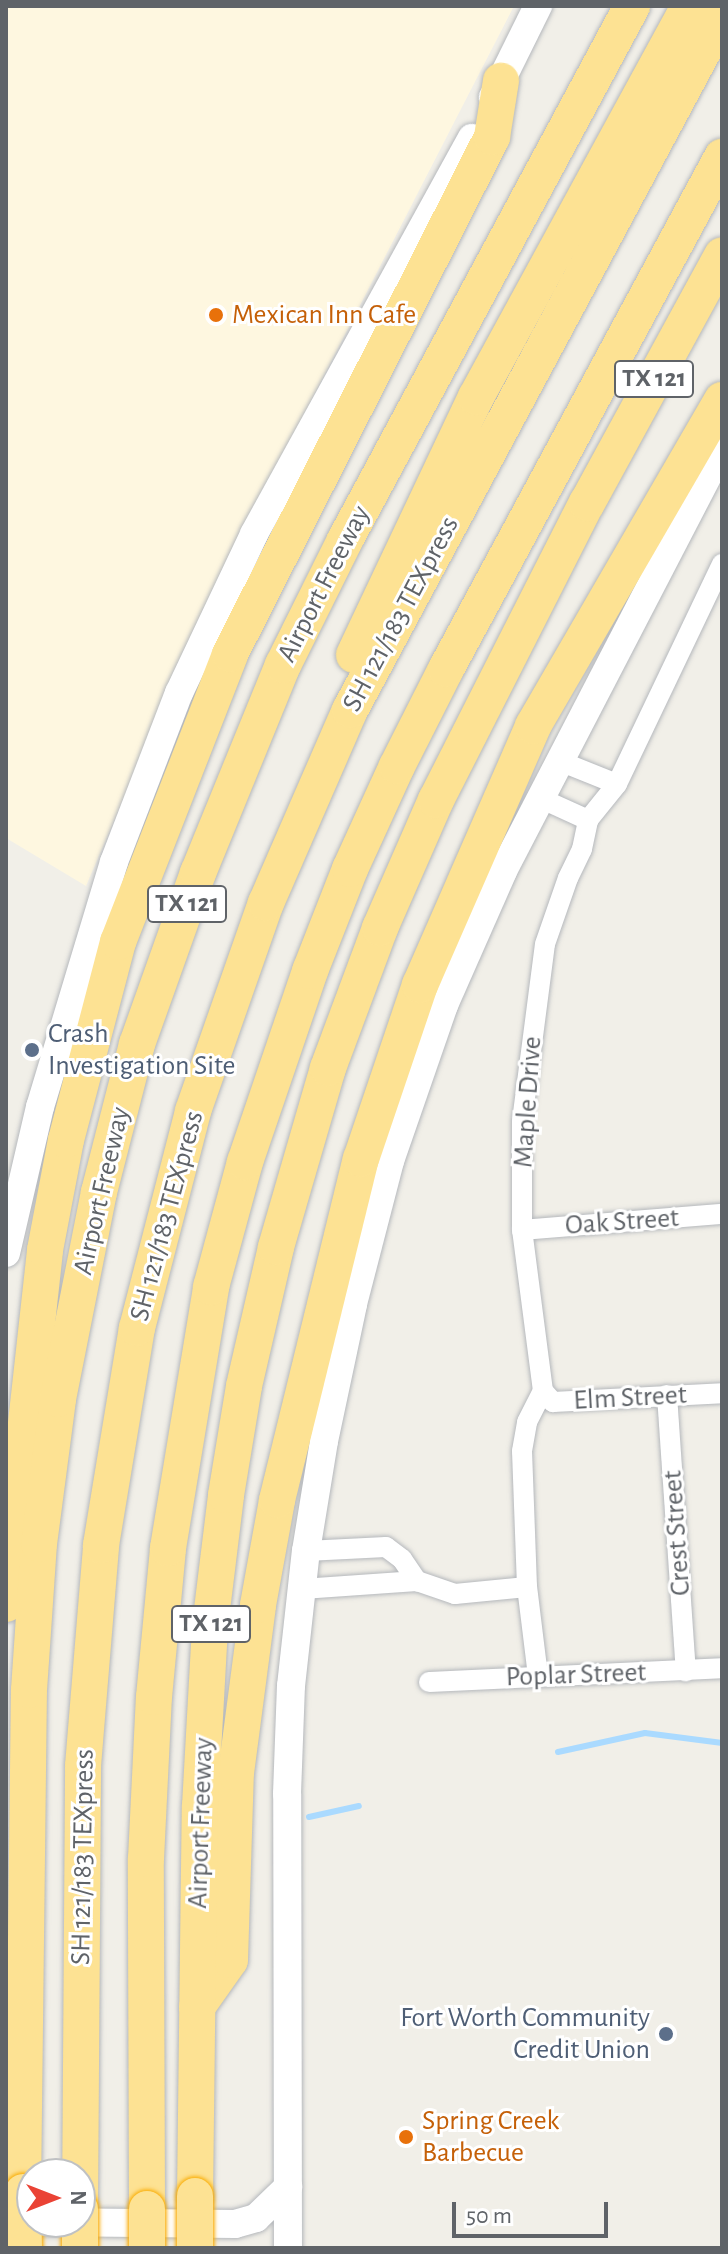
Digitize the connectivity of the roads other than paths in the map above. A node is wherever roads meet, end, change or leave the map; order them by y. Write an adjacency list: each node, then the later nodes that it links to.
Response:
1 (538, 6): 5 (main road)
2 (632, 6): 34 (highway, Airport Freeway / TX 121)
3 (689, 6): 15 (highway)
4 (722, 16): 15 (highway, SH 121/183 TEXpress)
5 (501, 81): 20 (main road); 28 (highway)
6 (722, 157): 42 (highway, bridge)
7 (722, 255): 11 (highway, Airport Freeway / TX 121)
8 (722, 306): 11 (highway)
9 (722, 400): 35 (highway)
10 (722, 449): 13 (main road)
11 (587, 503): 35 (highway, Airport Freeway / TX 121)
12 (722, 564): 14 (street, Maple Drive)
13 (562, 762): 14 (street); 16 (main road)
14 (617, 784): 17 (street, Maple Drive)
15 (309, 799): 37 (highway, SH 121/183 TEXpress)
16 (542, 799): 17 (street); 24 (main road)
17 (588, 820): 19 (street, Maple Drive)
18 (722, 1214): 19 (street, Oak Street)
19 (522, 1230): 21 (street, Maple Drive)
20 (6, 1253)
21 (543, 1391): 23 (street, Elm Street); 26 (street)
22 (722, 1393): 23 (street, Elm Street)
23 (667, 1395): 30 (street, Crest Street)
24 (306, 1551): 25 (street); 27 (main road)
25 (417, 1581): 26 (street); 27 (street)
26 (527, 1587): 31 (street)
27 (302, 1589): 38 (main road)
28 (6, 1604)
29 (722, 1668): 30 (street, Poplar Street)
30 (686, 1671): 31 (street, Poplar Street)
31 (538, 1676): 32 (street, Poplar Street)
32 (429, 1682)
33 (6, 1835): 34 (highway)
34 (26, 1888): 36 (highway, Airport Freeway / TX 121)
35 (197, 2007): 43 (highway, Airport Freeway / TX 121, bridge)
36 (25, 2158)
37 (80, 2158)
38 (288, 2187): 39 (main road); 44 (main road)
39 (96, 2210)
40 (16, 2219): 41 (highway)
41 (6, 2236)
42 (147, 2248)
43 (195, 2248)
44 (288, 2248)

